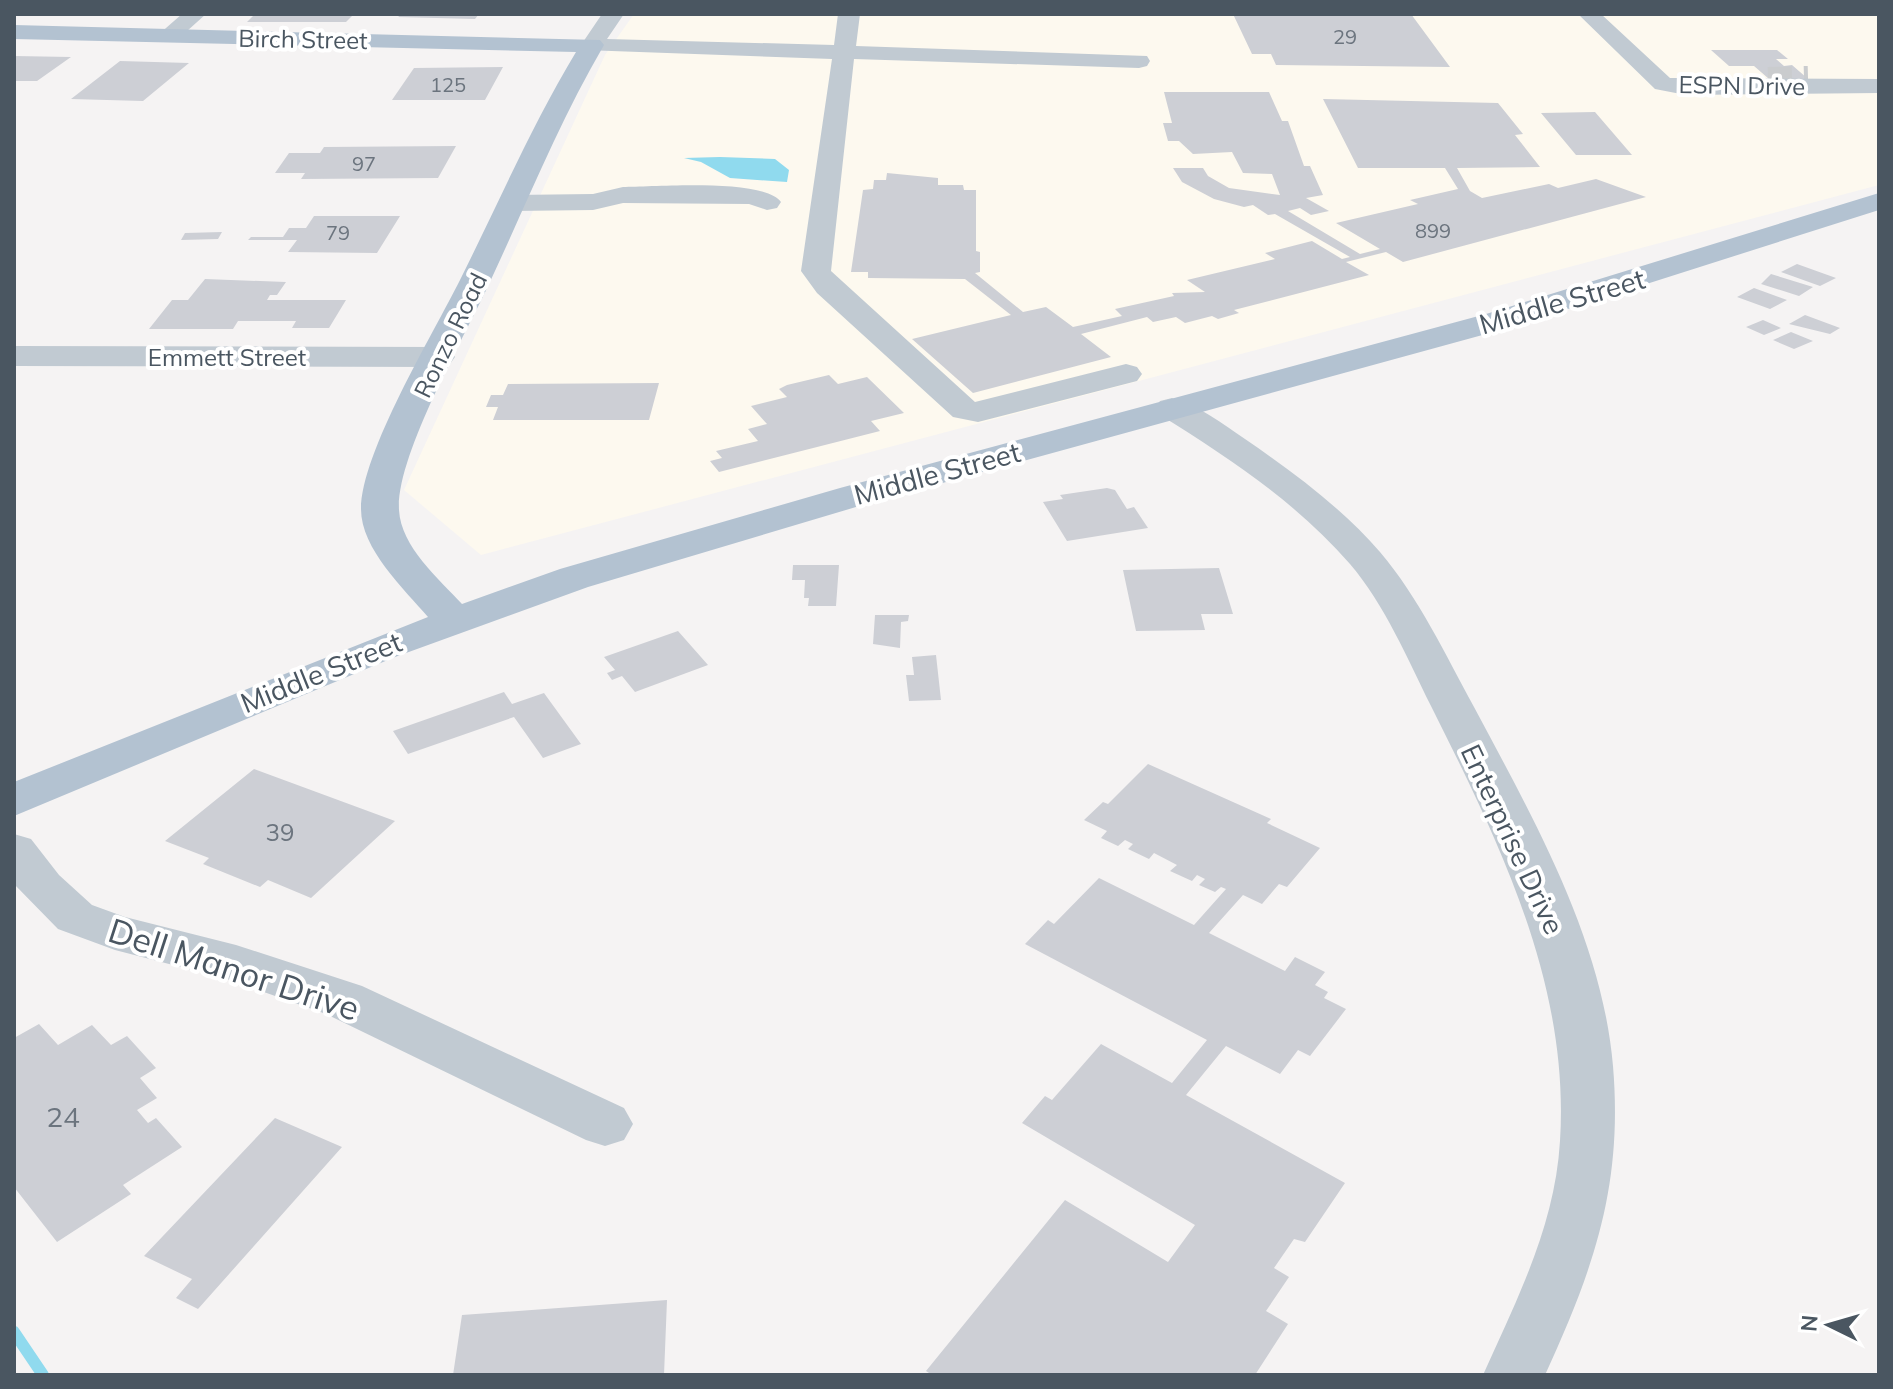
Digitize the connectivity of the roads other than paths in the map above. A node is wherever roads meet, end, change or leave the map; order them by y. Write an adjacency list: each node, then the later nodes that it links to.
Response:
1 (195, 14): 6 (street)
2 (613, 14): 7 (street)
3 (849, 14): 8 (street)
4 (1589, 14): 13 (street)
5 (14, 32): 6 (main road, Birch Street)
6 (169, 35): 7 (main road, Birch Street)
7 (592, 45): 8 (street); 17 (main road, Ronzo Road)
8 (843, 50): 9 (street); 16 (street)
9 (1139, 61)
10 (1808, 78): 11 (street, ESPN Drive)
11 (1879, 78)
12 (1768, 79): 13 (street, ESPN Drive)
13 (1663, 84): 14 (street, ESPN Drive)
14 (1879, 86)
15 (1879, 201): 21 (main road, Middle Street)
16 (825, 202): 17 (street); 20 (street)
17 (513, 203): 19 (main road, Ronzo Road)
18 (14, 356): 19 (street, Emmett Street)
19 (439, 357): 22 (main road, Ronzo Road)
20 (1126, 374)
21 (1172, 408): 22 (main road, Middle Street); 26 (street, Enterprise Drive)
22 (453, 620): 23 (main road, Middle Street)
23 (14, 800)
24 (14, 850): 25 (street, Dell Manor Drive)
25 (605, 1124)
26 (1514, 1375)

